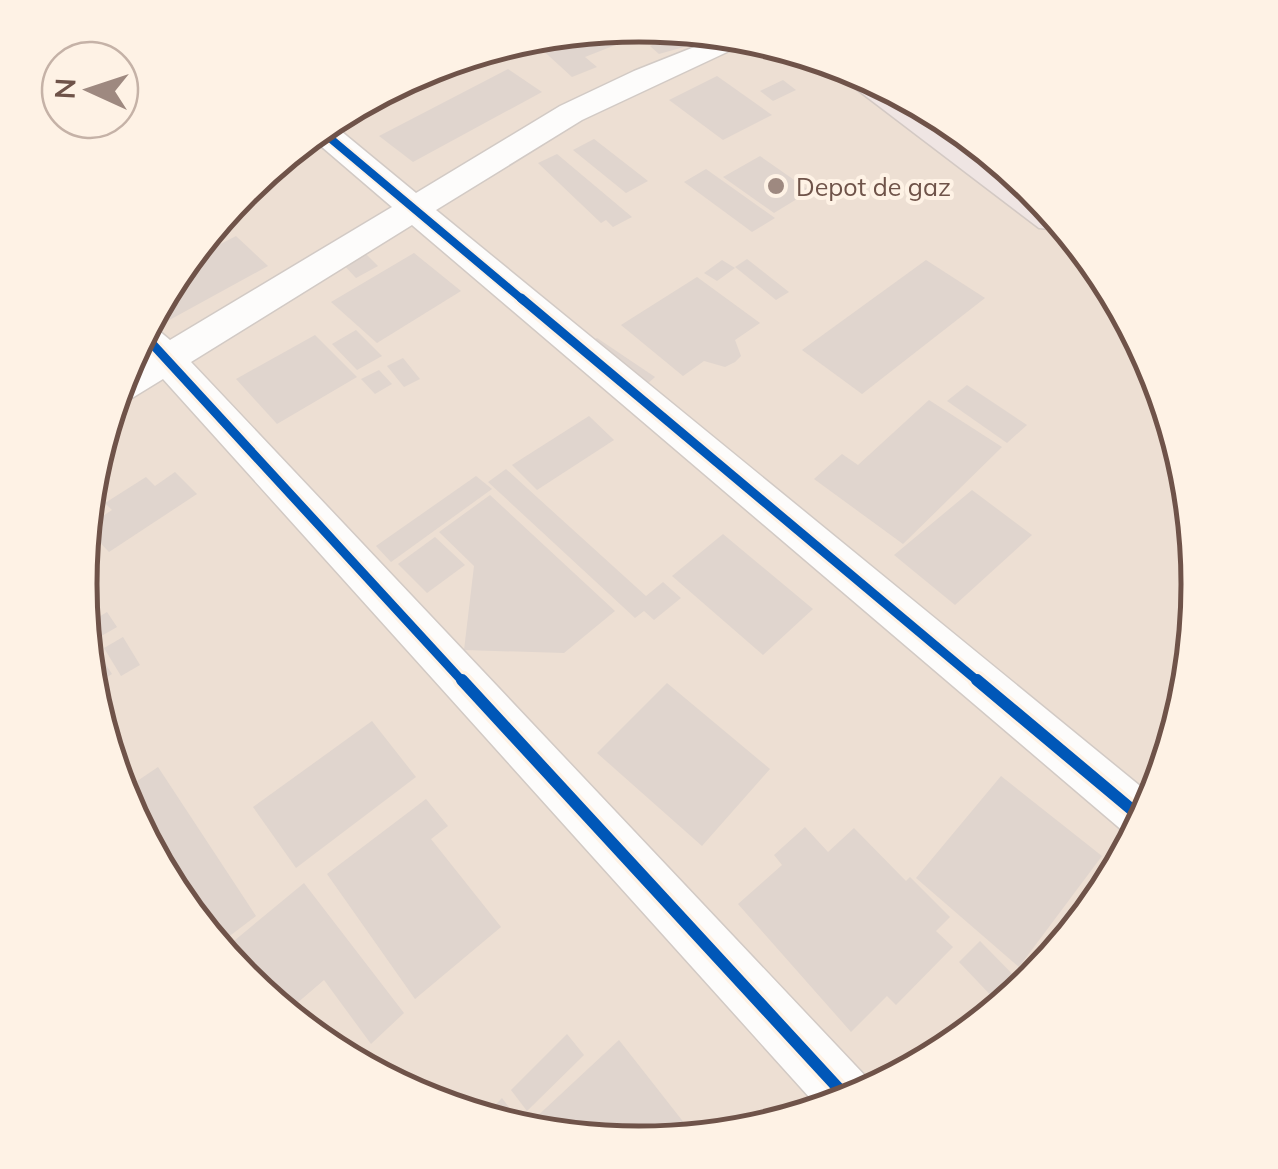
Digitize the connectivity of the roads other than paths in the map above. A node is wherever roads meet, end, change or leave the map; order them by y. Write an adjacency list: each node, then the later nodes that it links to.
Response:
1 (716, 48): 3 (street)
2 (331, 139): 3 (street)
3 (414, 210): 4 (street); 5 (street)
4 (156, 348): 6 (street)
5 (1132, 809)
6 (838, 1088)

